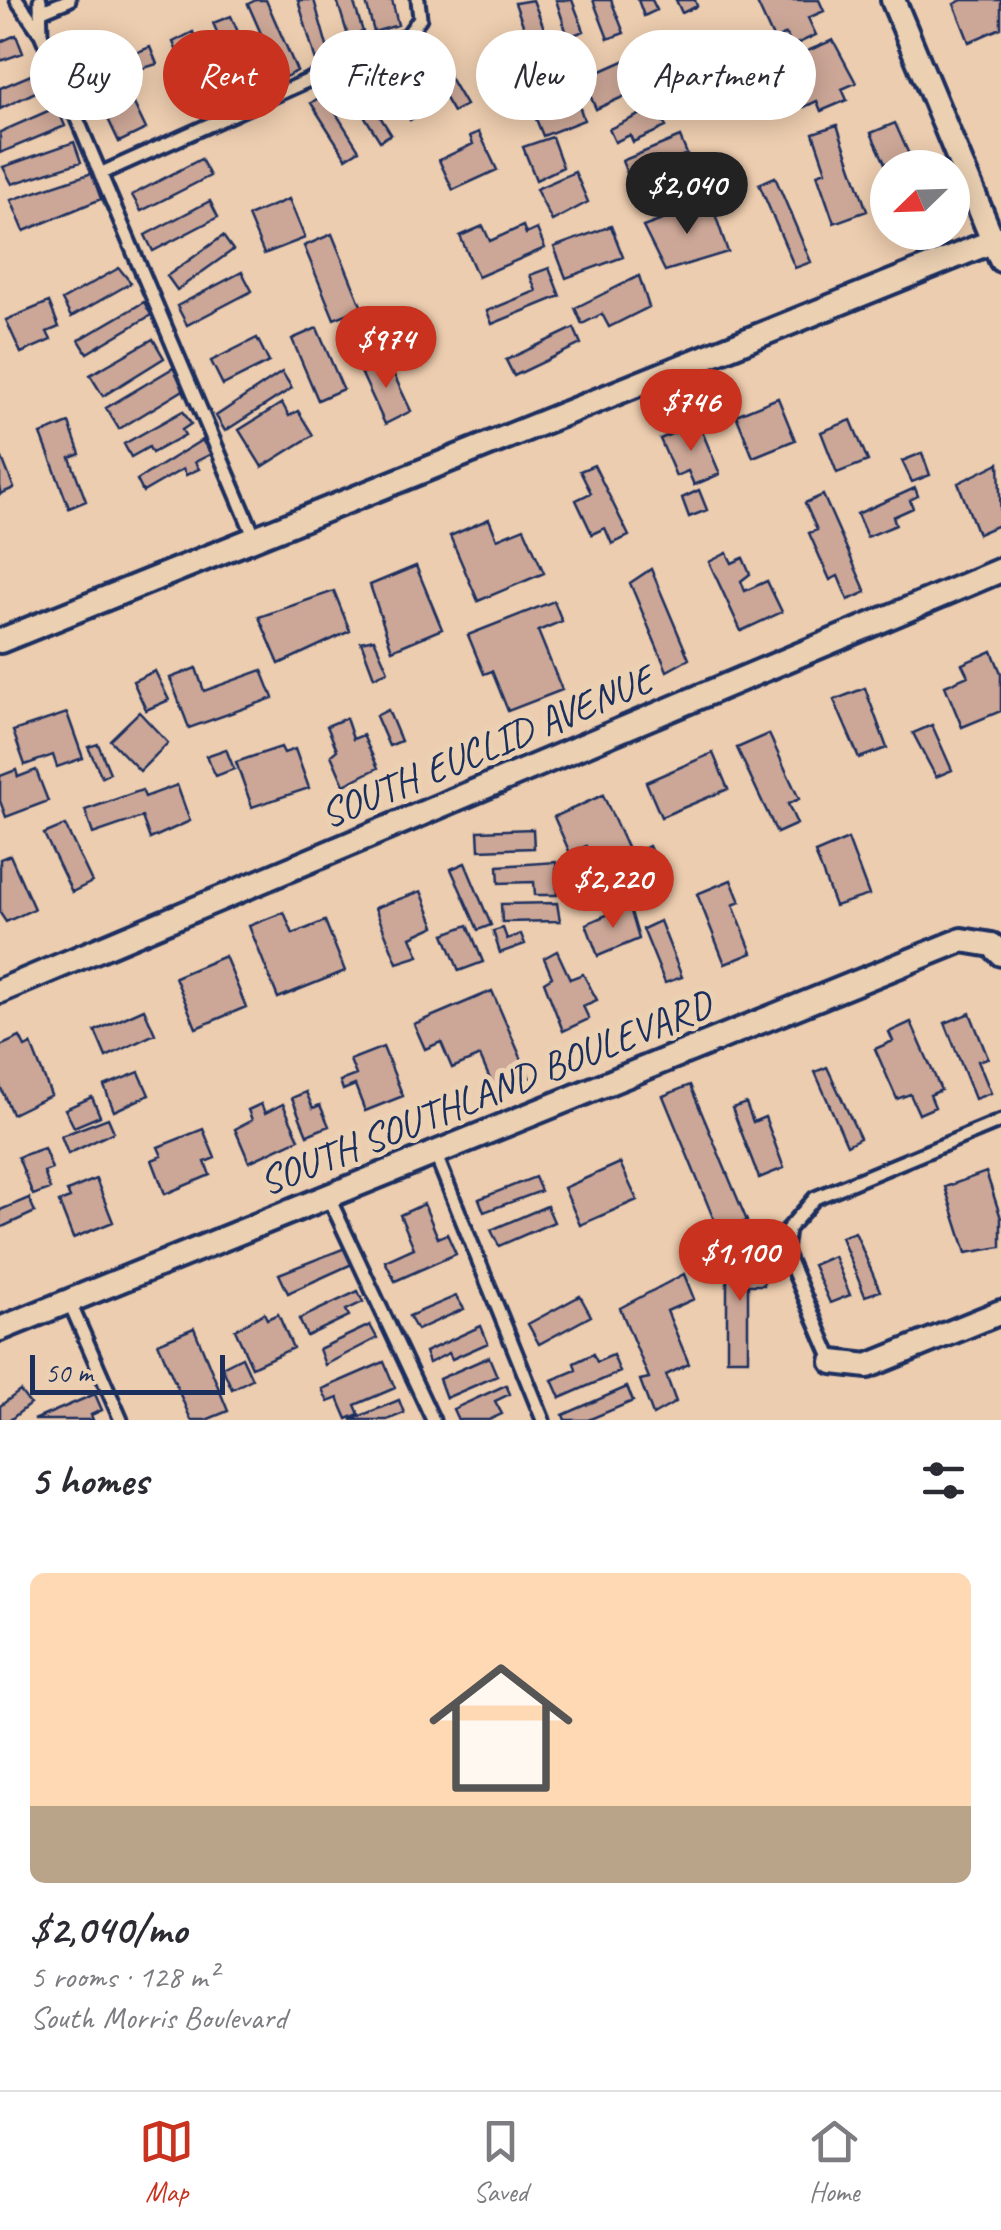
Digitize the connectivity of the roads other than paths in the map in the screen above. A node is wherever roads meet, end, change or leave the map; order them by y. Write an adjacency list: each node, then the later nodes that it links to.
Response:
1 (17, 0): 6 (lane)
2 (70, 0): 5 (lane)
3 (418, 0): 8 (lane)
4 (894, 0): 9 (street)
5 (40, 6)
6 (38, 30)
7 (79, 120): 8 (lane)
8 (102, 173): 10 (lane)
9 (998, 246): 10 (street)
10 (255, 538): 12 (street)
11 (1001, 570): 14 (street, SOUTH EUCLID AVENUE)
12 (0, 641)
13 (1000, 952): 16 (street, SOUTH SOUTHLAND BOULEVARD)
14 (0, 991)
15 (1001, 1121): 21 (lane)
16 (435, 1153): 17 (street, SOUTH SOUTHLAND BOULEVARD); 24 (lane)
17 (328, 1196): 18 (street, SOUTH SOUTHLAND BOULEVARD); 23 (lane)
18 (69, 1301): 20 (street, SOUTH SOUTHLAND BOULEVARD); 22 (lane)
19 (1001, 1312): 21 (street)
20 (0, 1329)
21 (833, 1362)
22 (122, 1420)
23 (433, 1420)
24 (543, 1420)

